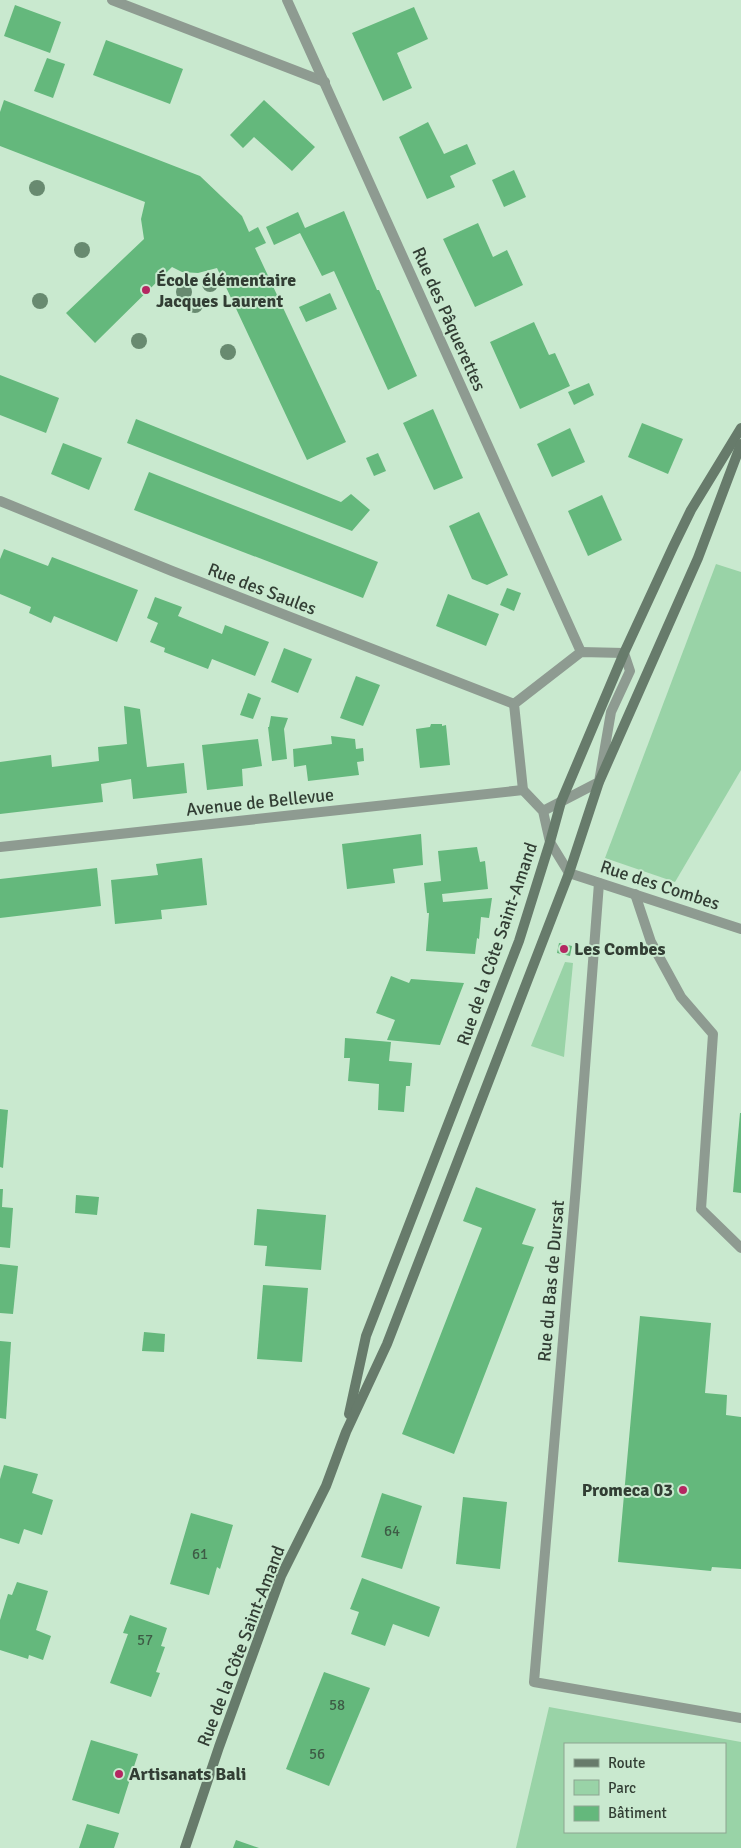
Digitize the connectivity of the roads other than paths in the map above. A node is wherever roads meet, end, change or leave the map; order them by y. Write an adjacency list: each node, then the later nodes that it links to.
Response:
1 (112, 0): 3 (street)
2 (287, 0): 3 (street, Rue des Pâquerettes)
3 (325, 82): 7 (street, Rue des Pâquerettes)
4 (741, 428): 8 (main road, Rue de la Côte Saint-Amand)
5 (741, 444): 10 (main road, Rue de la Côte Saint-Amand)
6 (0, 501): 9 (street, Rue des Saules)
7 (582, 652): 8 (street); 9 (street)
8 (624, 652): 10 (street); 12 (main road, Rue de la Côte Saint-Amand)
9 (514, 704): 11 (street)
10 (599, 782): 12 (street); 16 (main road, Rue de la Côte Saint-Amand)
11 (523, 790): 13 (street); 15 (street, Avenue de Bellevue)
12 (560, 802): 13 (street); 14 (main road, Rue de la Côte Saint-Amand)
13 (543, 810): 14 (street)
14 (550, 842): 16 (street); 21 (main road, Rue de la Côte Saint-Amand)
15 (0, 847)
16 (569, 873): 17 (street, Rue des Combes); 21 (main road, Rue de la Côte Saint-Amand)
17 (599, 883): 18 (street, Rue des Combes); 22 (street, Rue du Bas de Dursat)
18 (635, 894): 19 (street, Rue des Combes); 20 (street)
19 (741, 929)
20 (741, 1248)
21 (346, 1432): 23 (main road, Rue de la Côte Saint-Amand)
22 (741, 1718)
23 (185, 1848)

